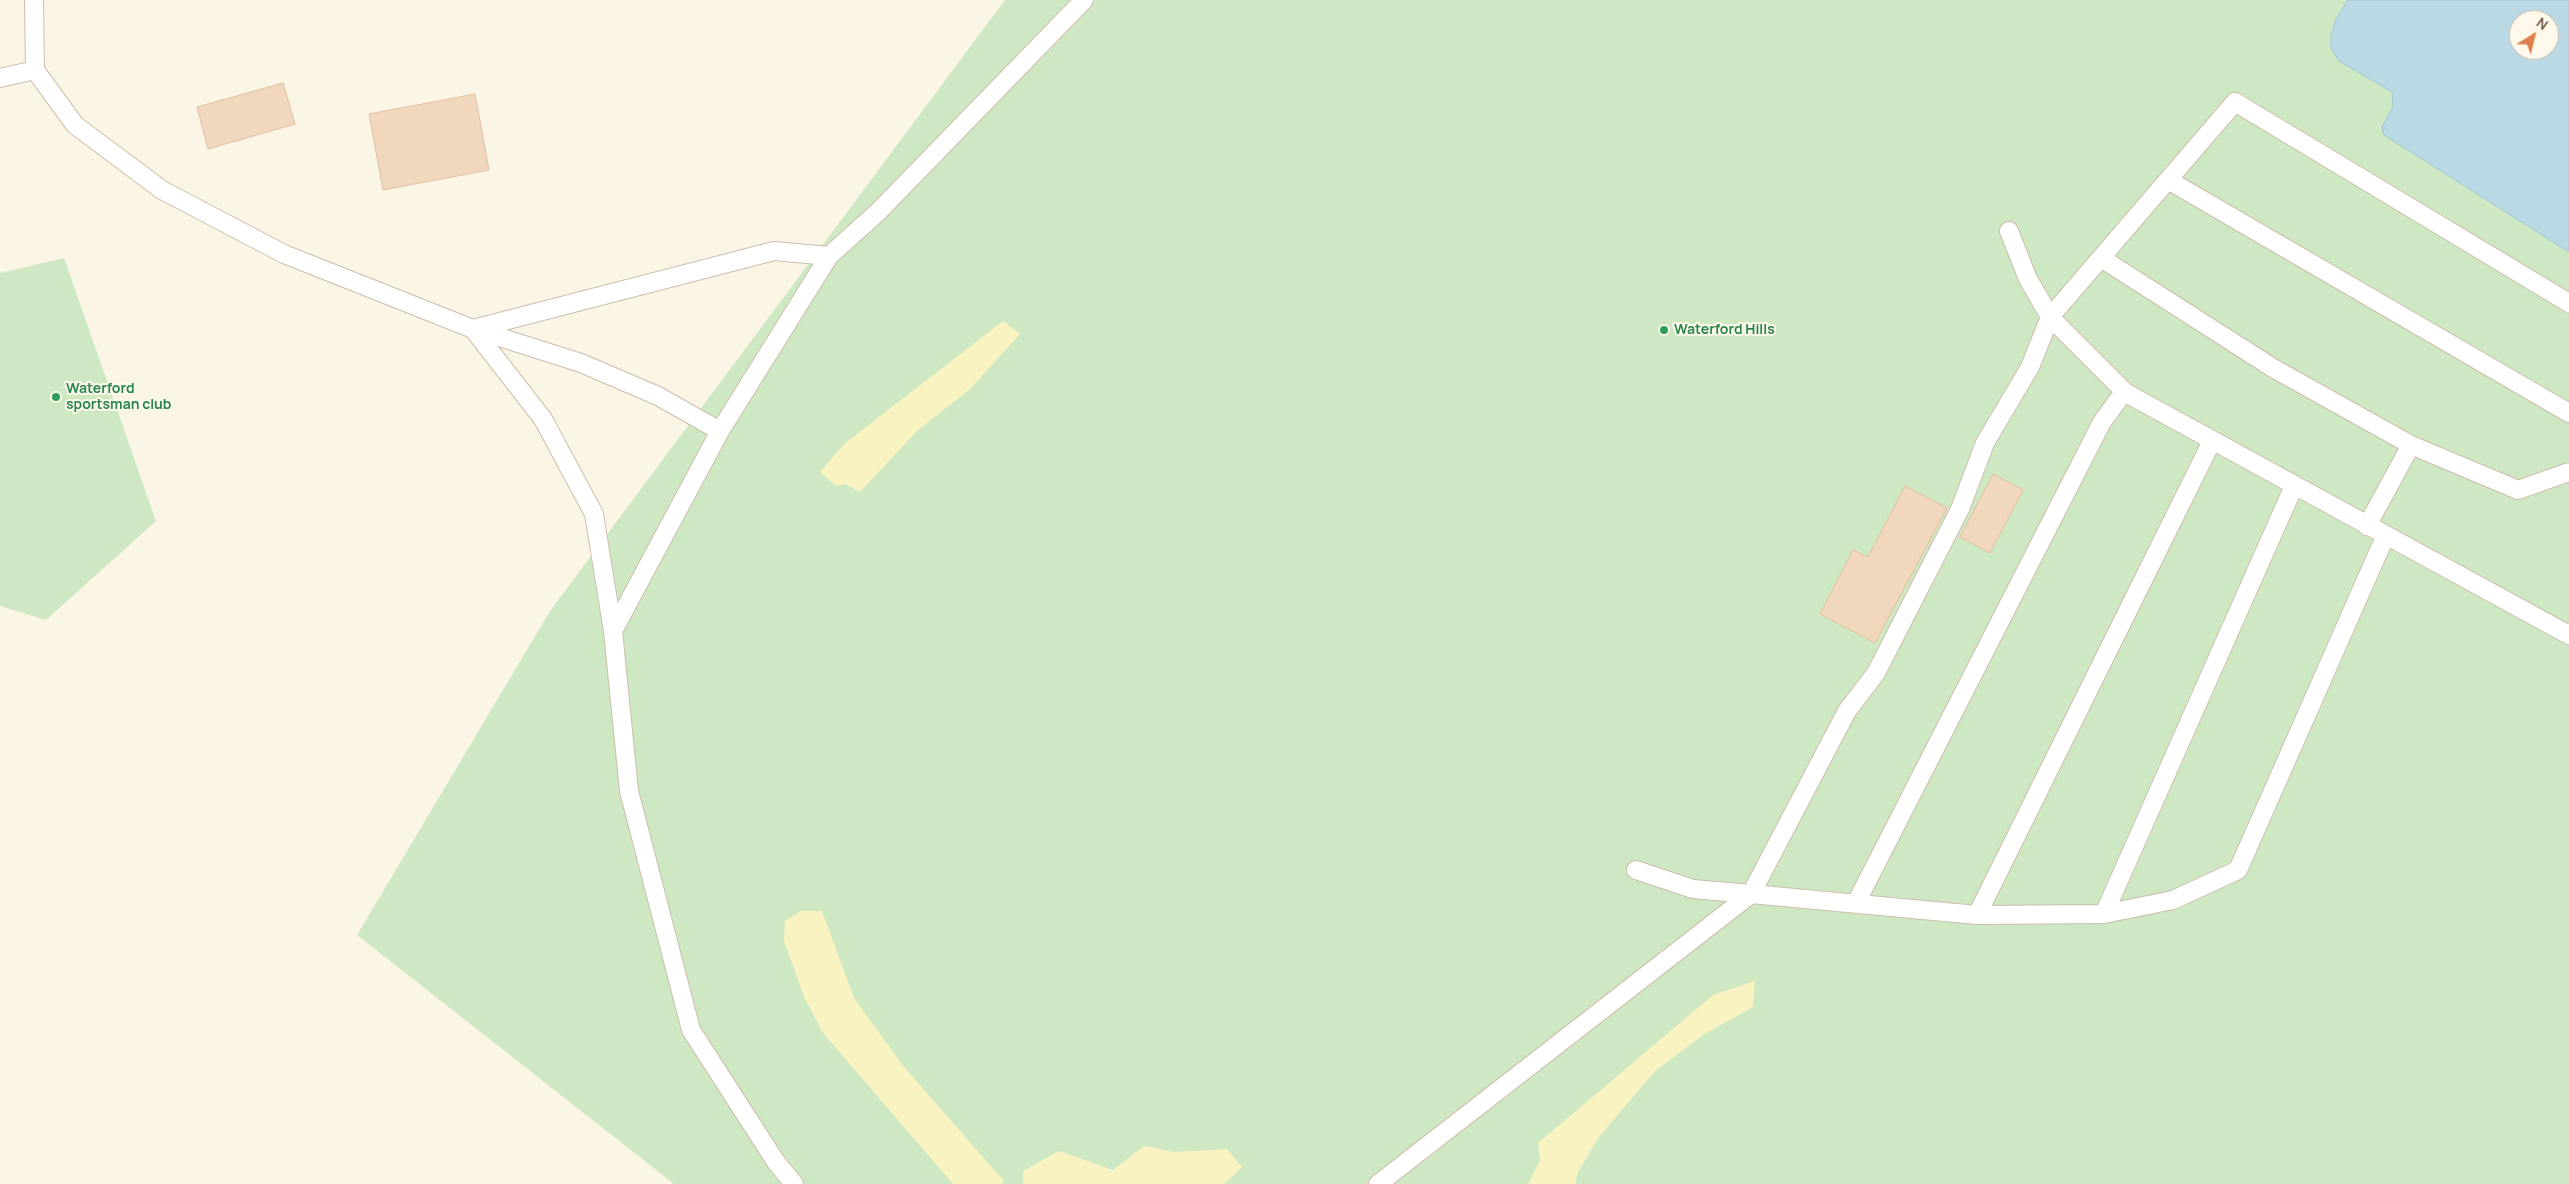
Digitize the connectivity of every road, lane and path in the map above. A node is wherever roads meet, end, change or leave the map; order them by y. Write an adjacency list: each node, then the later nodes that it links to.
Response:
1 (34, 0): 3 (lane)
2 (1084, 0): 7 (lane)
3 (36, 70): 4 (lane); 11 (lane)
4 (0, 78)
5 (2168, 180): 8 (lane); 9 (lane); 13 (lane)
6 (2010, 231): 10 (lane)
7 (828, 256): 11 (lane); 14 (lane)
8 (2101, 258): 10 (lane); 16 (lane)
9 (2569, 303)
10 (2050, 317): 12 (lane); 24 (lane)
11 (473, 329): 14 (lane); 21 (lane)
12 (2124, 392): 15 (lane); 25 (lane)
13 (2569, 413)
14 (720, 431): 21 (lane)
15 (2212, 441): 18 (lane); 27 (lane)
16 (2411, 444): 17 (lane); 19 (lane)
17 (2569, 472)
18 (2294, 486): 19 (lane); 26 (lane)
19 (2367, 526): 20 (lane)
20 (2386, 537): 22 (lane); 26 (lane)
21 (613, 631): 28 (lane)
22 (2569, 635)
23 (1636, 870): 24 (lane)
24 (1751, 894): 25 (lane); 29 (lane)
25 (1856, 903): 27 (lane)
26 (2104, 914): 27 (lane)
27 (1977, 915)
28 (794, 1184)
29 (1378, 1184)

